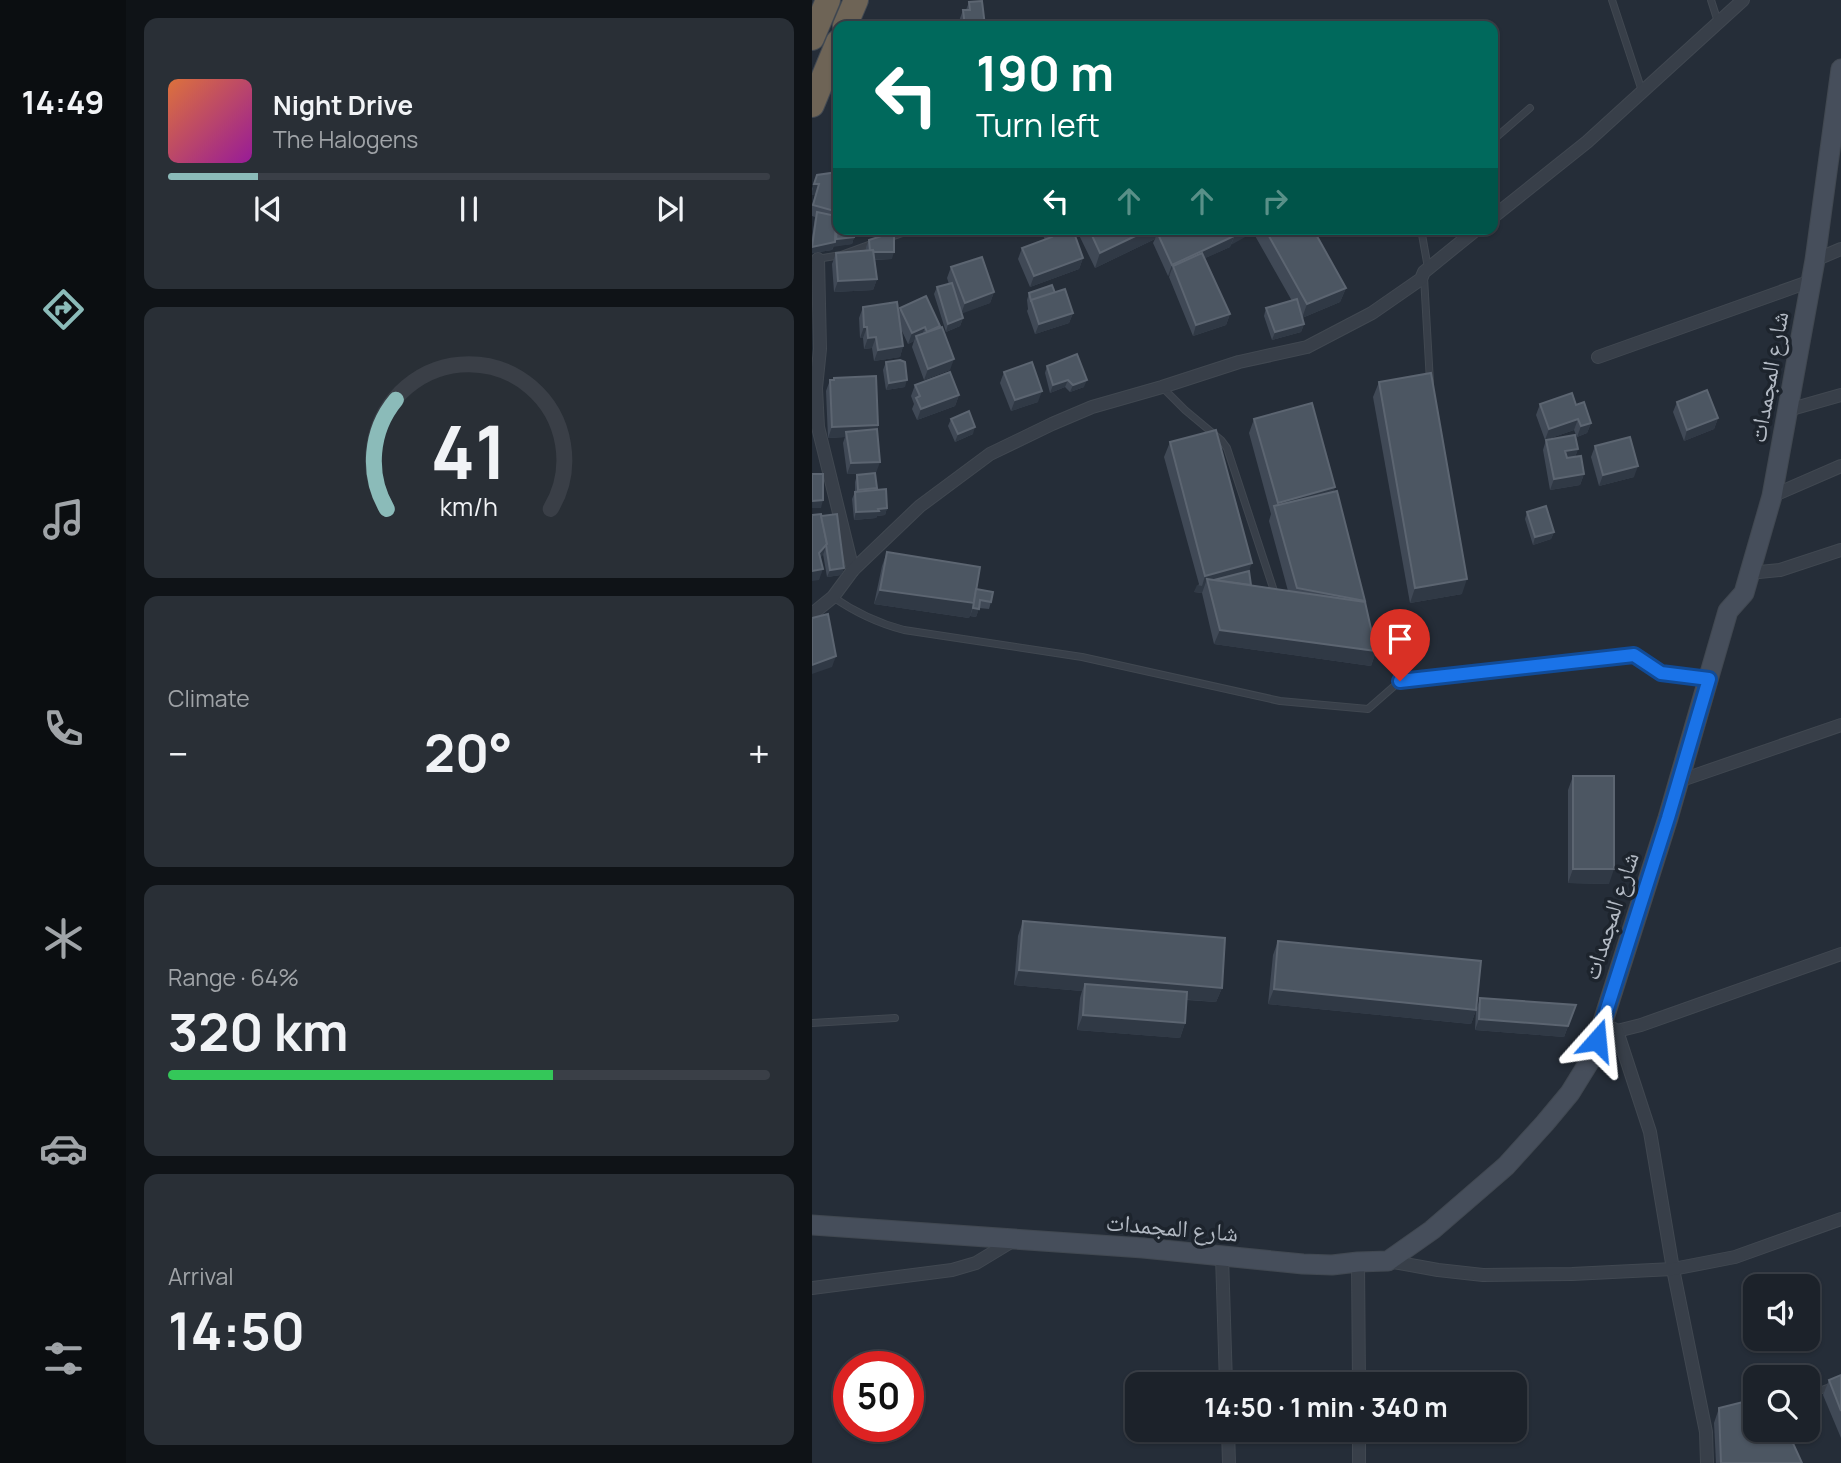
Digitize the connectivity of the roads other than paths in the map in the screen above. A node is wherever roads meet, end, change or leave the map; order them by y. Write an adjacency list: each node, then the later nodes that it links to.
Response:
1 (828, 0): 8 (highway)
2 (856, 0): 6 (highway)
3 (1612, 0): 11 (lane)
4 (1711, 0): 7 (lane)
5 (1743, 0): 7 (street)
6 (847, 21)
7 (1718, 22): 11 (street)
8 (812, 38)
9 (833, 54): 12 (highway)
10 (1841, 69): 15 (main road, شارع المجمدات)
11 (1643, 92): 16 (street)
12 (812, 106)
13 (1531, 108): 14 (lane)
14 (1498, 136)
15 (1833, 177): 22 (main road, شارع المجمدات)
16 (1498, 213)
17 (897, 235): 21 (lane)
18 (1422, 235): 23 (lane)
19 (1471, 235): 23 (street)
20 (1841, 249): 22 (street)
21 (815, 260): 33 (street)
22 (1815, 260): 24 (main road, شارع المجمدات)
23 (1426, 271): 26 (street); 27 (lane)
24 (1811, 281): 25 (street); 29 (main road, شارع المجمدات)
25 (1598, 358)
26 (1162, 387): 33 (street); 36 (lane)
27 (1432, 392)
28 (1841, 395): 29 (street)
29 (1788, 410): 31 (main road, شارع المجمدات)
30 (1841, 466): 31 (street)
31 (1772, 496): 34 (main road, شارع المجمدات)
32 (1841, 550): 34 (street)
33 (853, 570): 35 (street)
34 (1749, 573): 38 (main road, شارع المجمدات)
35 (833, 597): 37 (street); 38 (lane)
36 (1278, 600)
37 (812, 614)
38 (1709, 679): 40 (main road, شارع المجمدات)
39 (1841, 725): 40 (street)
40 (1679, 781): 44 (main road, شارع المجمدات)
41 (1841, 954): 44 (street)
42 (895, 1018): 43 (lane)
43 (812, 1023)
44 (1610, 1026): 50 (main road, شارع المجمدات); 51 (street)
45 (1841, 1219): 51 (street)
46 (812, 1225): 47 (main road, شارع المجمدات)
47 (1014, 1240): 48 (main road, شارع المجمدات); 52 (street)
48 (1222, 1256): 49 (main road, شارع المجمدات); 53 (street)
49 (1358, 1262): 50 (main road, شارع المجمدات); 54 (street)
50 (1388, 1262): 51 (street)
51 (1673, 1269): 61 (street)
52 (812, 1289)
53 (1226, 1372)
54 (1359, 1372)
55 (1841, 1382): 56 (lane)
56 (1820, 1390)
57 (1228, 1442): 59 (street)
58 (1359, 1442): 60 (street)
59 (1229, 1463)
60 (1360, 1463)
61 (1707, 1463)

